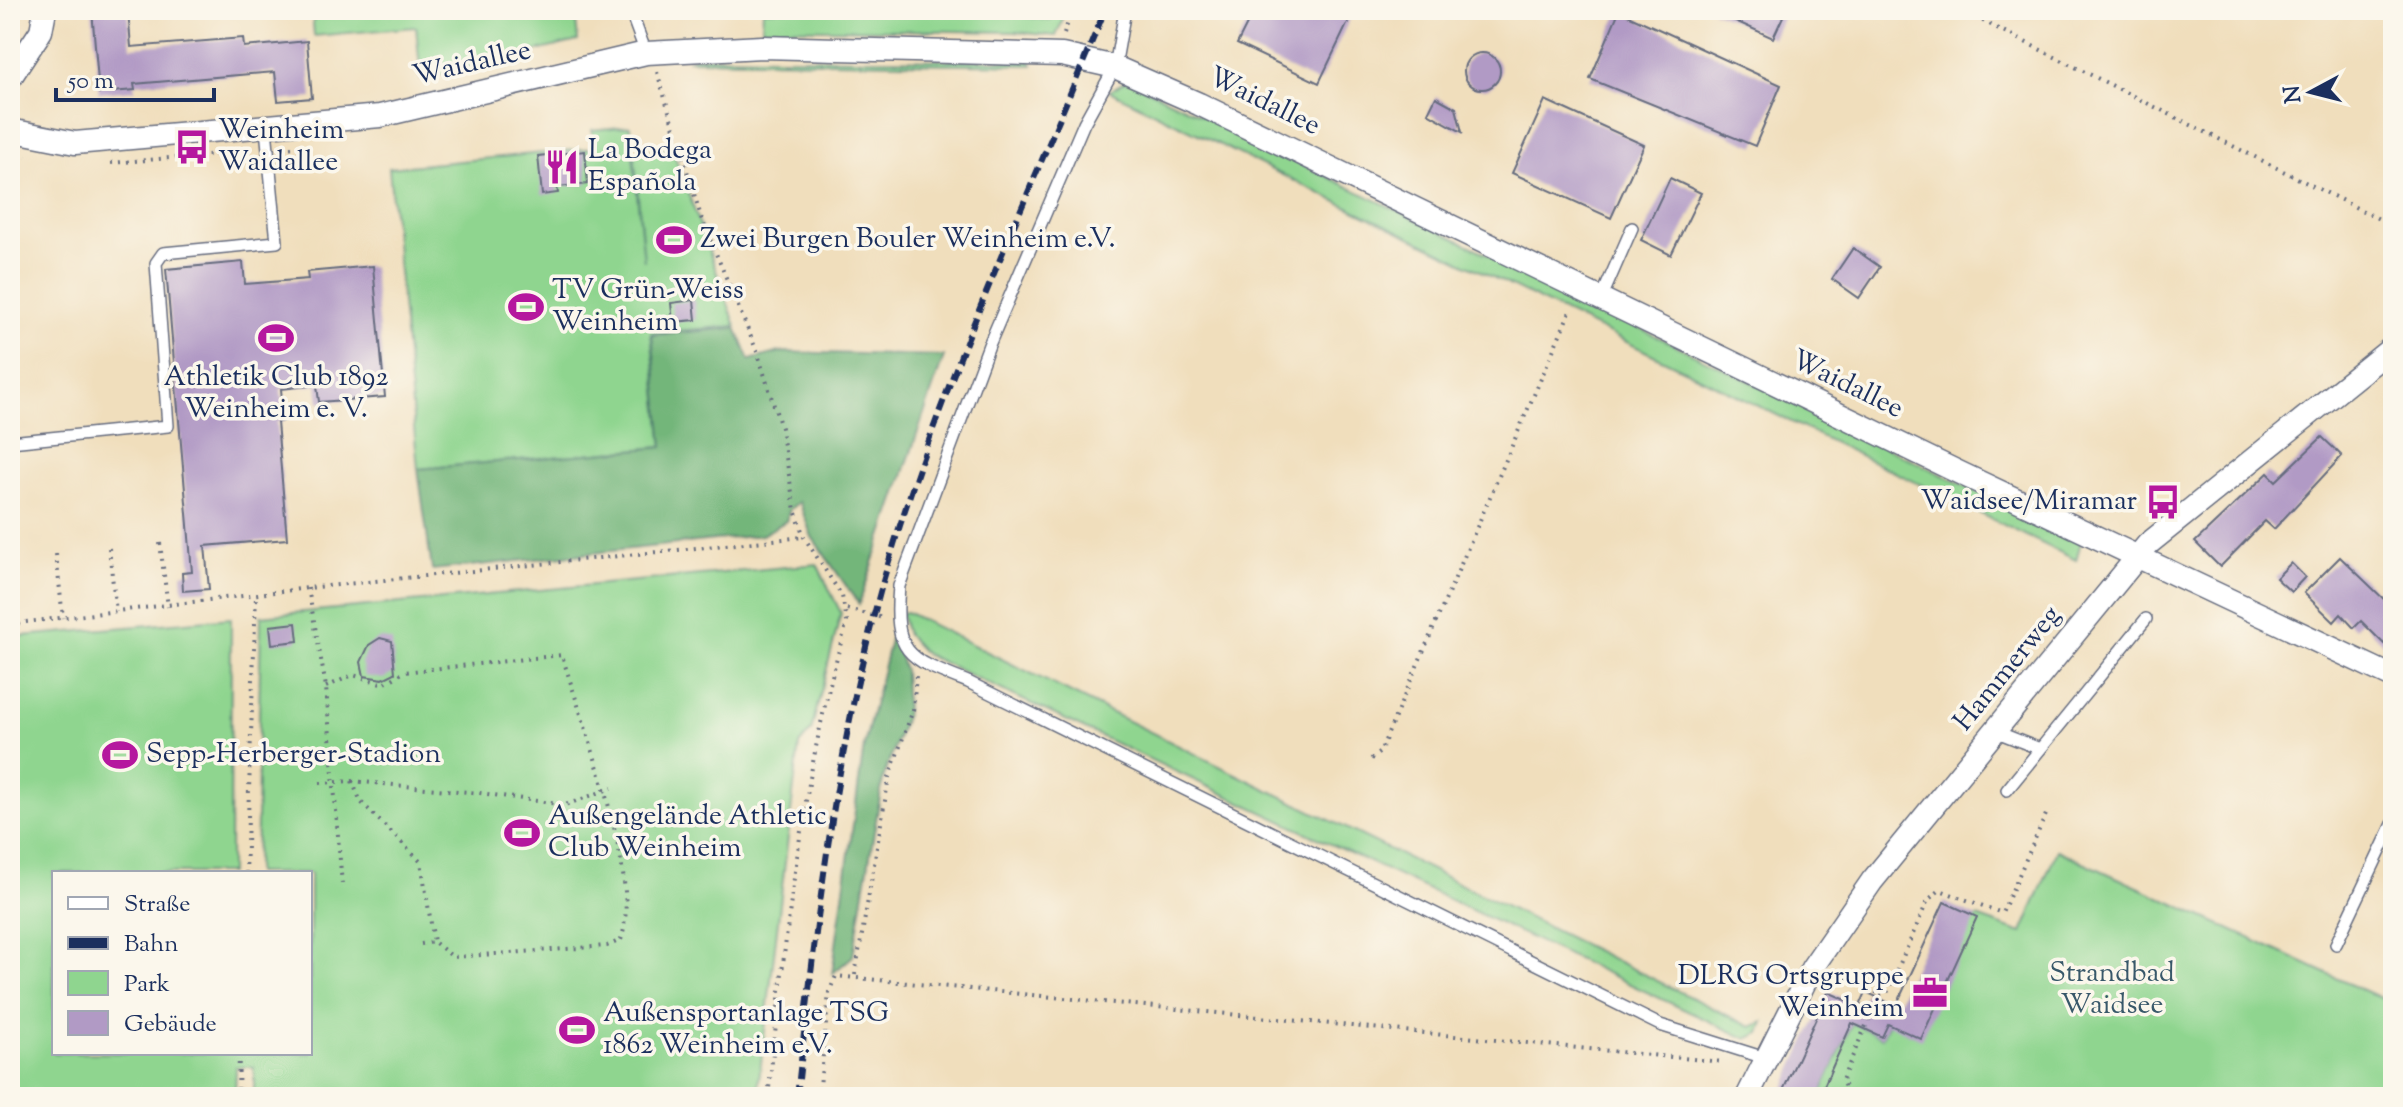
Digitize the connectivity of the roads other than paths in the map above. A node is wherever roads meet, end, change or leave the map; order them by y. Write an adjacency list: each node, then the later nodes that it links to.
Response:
1 (45, 10): 6 (street)
2 (630, 10): 4 (lane)
3 (1125, 10): 5 (lane)
4 (651, 61): 5 (street, Waidallee); 7 (street, Waidallee)
5 (1115, 67): 10 (street, Waidallee); 21 (lane)
6 (10, 78)
7 (266, 129): 8 (street, Waidallee); 12 (lane)
8 (10, 130)
9 (1632, 228): 10 (lane)
10 (1593, 306): 13 (street, Waidallee)
11 (2393, 347): 13 (street, Hammerweg)
12 (10, 442)
13 (2137, 557): 15 (street, Waidallee); 16 (street, Hammerweg)
14 (2146, 619): 17 (lane)
15 (2393, 677)
16 (1997, 732): 17 (lane); 21 (street, Hammerweg)
17 (2040, 749): 18 (lane)
18 (2007, 790)
19 (2393, 824): 20 (lane)
20 (2336, 944)
21 (1765, 1058): 22 (street, Hammerweg)
22 (1747, 1097)

